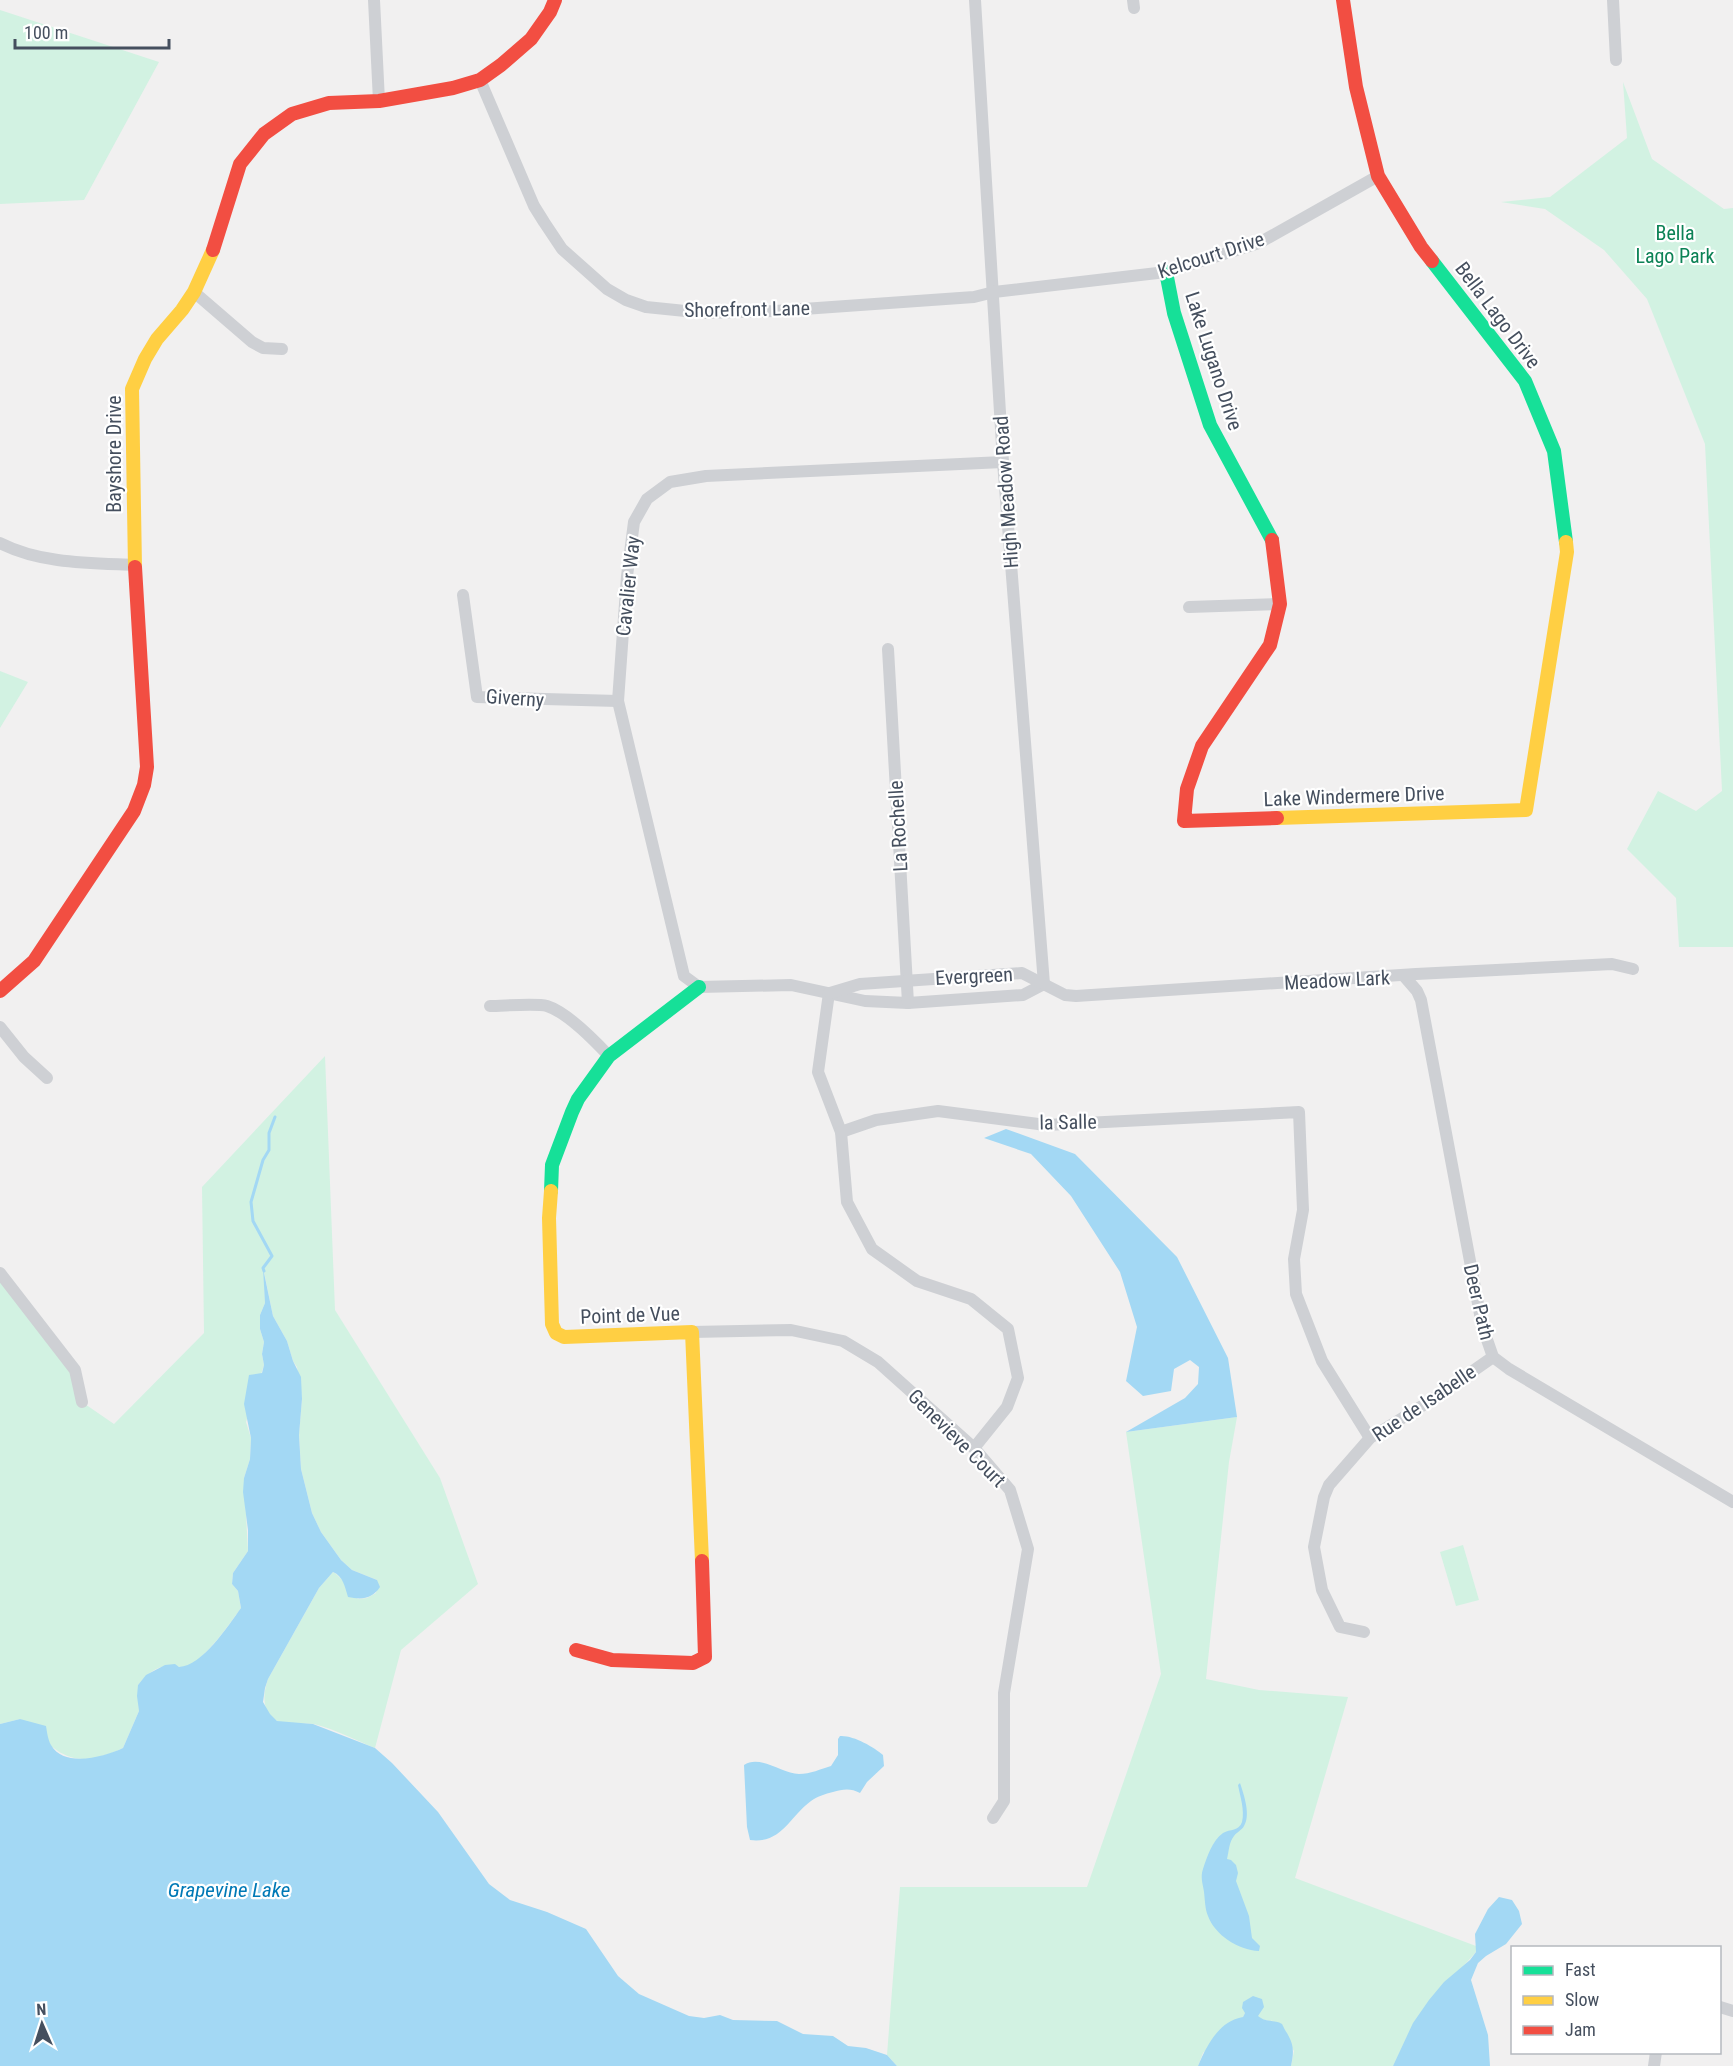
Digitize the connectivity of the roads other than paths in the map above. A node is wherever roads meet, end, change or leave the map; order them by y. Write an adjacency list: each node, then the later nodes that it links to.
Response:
1 (374, 0): 8 (street)
2 (555, 0): 7 (street, Bayshore Drive)
3 (975, 0): 12 (street, High Meadow Road)
4 (1343, 0): 9 (street, Bella Lago Drive)
5 (1613, 0): 6 (street)
6 (1616, 60)
7 (480, 81): 8 (street, Bayshore Drive); 12 (street, Shorefront Lane)
8 (379, 101): 11 (street, Bayshore Drive)
9 (1378, 176): 10 (street, Kelcourt Drive); 22 (street, Bella Lago Drive)
10 (1166, 272): 12 (street, Kelcourt Drive); 18 (street, Lake Lugano Drive)
11 (195, 292): 13 (street); 16 (street, Bayshore Drive)
12 (994, 292): 14 (street, High Meadow Road)
13 (282, 349)
14 (1003, 462): 21 (street, Cavalier Way); 27 (street, High Meadow Road)
15 (0, 543): 16 (street)
16 (135, 565): 29 (street, Bayshore Drive)
17 (463, 596): 21 (street, Giverny)
18 (1280, 604): 19 (street); 23 (street, Lake Lugano Drive)
19 (1189, 607)
20 (888, 650): 26 (street, La Rochelle)
21 (618, 701): 28 (street, Cavalier Way)
22 (1526, 810): 23 (street, Lake Windermere Drive)
23 (1184, 821)
24 (1632, 969): 25 (street, Meadow Lark)
25 (1404, 976): 27 (street, Meadow Lark); 39 (street, Deer Path)
26 (908, 980): 27 (street, Evergreen); 30 (street, Evergreen); 31 (street, La Rochelle)
27 (1044, 984): 31 (street, Evergreen)
28 (699, 987): 30 (street, Evergreen); 34 (street, Point de Vue)
29 (0, 991)
30 (829, 993): 31 (street, Evergreen); 36 (street)
31 (908, 1003)
32 (490, 1006): 34 (street)
33 (0, 1027): 35 (street)
34 (609, 1056): 38 (street, Point de Vue)
35 (47, 1078)
36 (841, 1132): 41 (street, la Salle); 42 (street)
37 (0, 1273): 40 (street)
38 (692, 1332): 42 (street, Genevieve Court); 45 (street, Point de Vue)
39 (1493, 1357): 41 (street, Rue de Isabelle); 43 (street, Deer Path)
40 (82, 1402)
41 (1370, 1438): 44 (street, Rue de Isabelle)
42 (974, 1448): 46 (street, Genevieve Court)
43 (1733, 1502)
44 (1364, 1632)
45 (576, 1650)
46 (993, 1818)

